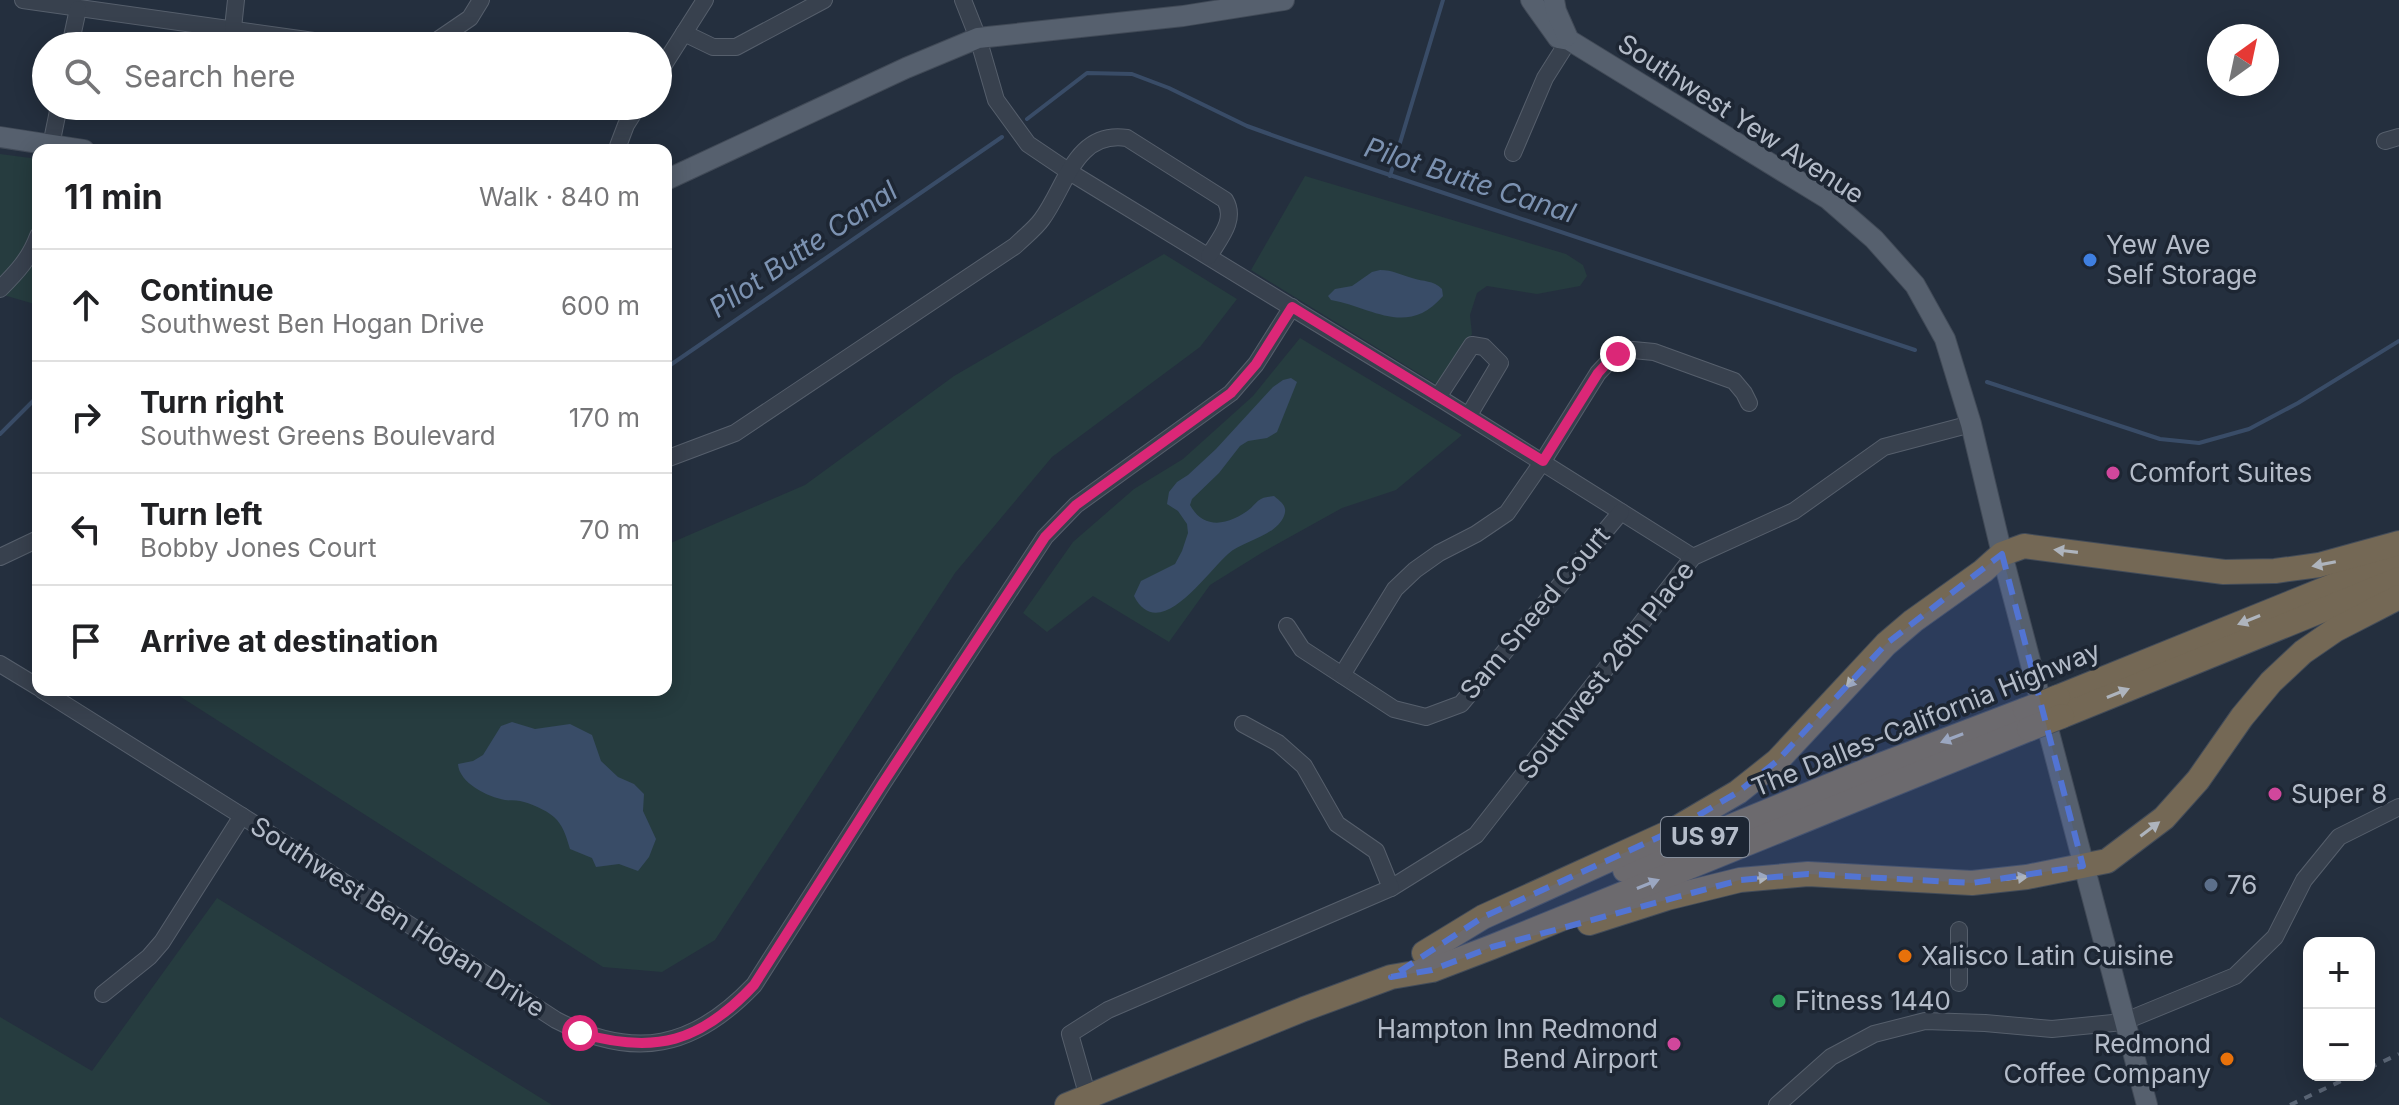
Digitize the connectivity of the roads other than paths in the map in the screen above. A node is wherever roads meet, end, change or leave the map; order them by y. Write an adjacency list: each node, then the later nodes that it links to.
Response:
1 (23, 0): 10 (street)
2 (236, 0): 11 (street)
3 (481, 0): 14 (street)
4 (705, 0): 15 (street)
5 (824, 0): 15 (street)
6 (963, 0): 16 (street)
7 (1284, 0): 16 (main road)
8 (1531, 0): 17 (main road, Southwest Yew Avenue)
9 (1554, 0): 17 (main road)
10 (78, 9): 11 (street); 12 (street)
11 (233, 28): 13 (street)
12 (73, 32)
13 (258, 32)
14 (450, 32)
15 (684, 33): 18 (street)
16 (978, 38): 26 (street); 27 (main road)
17 (1569, 40): 25 (street); 35 (main road, Southwest Yew Avenue)
18 (672, 52)
19 (56, 120): 23 (street)
20 (629, 120): 24 (street)
21 (0, 137): 22 (main road)
22 (32, 144)
23 (51, 144)
24 (619, 144)
25 (1513, 153)
26 (1068, 171): 29 (street); 29 (street); 36 (street)
27 (672, 177)
28 (32, 253): 30 (street)
29 (1209, 256): 31 (street)
30 (0, 289)
31 (1292, 307): 32 (street); 56 (street, Southwest Ben Hogan Drive)
32 (1438, 397): 34 (street); 34 (street)
33 (1749, 403): 37 (street)
34 (1469, 415): 37 (street)
35 (1971, 424): 41 (main road, Southwest Yew Avenue); 43 (street, Southwest 26th Place)
36 (672, 457)
37 (1543, 461): 38 (street); 49 (street)
38 (1621, 512): 43 (street); 49 (street, Sam Sneed Court)
39 (32, 542): 42 (street)
40 (2399, 543): 41 (highway, one-way to 41)
41 (2002, 554): 57 (main road, Southwest Yew Avenue); 61 (highway, one-way to 61)
42 (0, 557)
43 (1693, 557): 58 (street, Southwest 26th Place)
44 (2399, 559): 52 (highway, The Dalles-California Highway / US 97, one-way to 52)
45 (2399, 579): 52 (highway, The Dalles-California Highway / US 97, one-way to 45)
46 (2399, 597): 57 (highway, one-way to 46)
47 (1287, 626): 49 (street, Sam Sneed Court)
48 (0, 664): 50 (street, Southwest Ben Hogan Drive)
49 (1342, 675)
50 (32, 684)
51 (51, 696): 56 (street, Southwest Ben Hogan Drive)
52 (2060, 706): 53 (highway, The Dalles-California Highway / US 97, bridge)
53 (2027, 720): 60 (highway, The Dalles-California Highway / US 97, one-way to 53); 61 (highway, The Dalles-California Highway / US 97, one-way to 61)
54 (1243, 724): 58 (street)
55 (2399, 807): 65 (street)
56 (242, 816): 64 (street)
57 (2083, 866): 60 (highway, one-way to 57); 65 (main road, Southwest Yew Avenue)
58 (1391, 888): 66 (street, Southwest 26th Place)
59 (1959, 930): 63 (street)
60 (1492, 947): 62 (highway, The Dalles-California Highway / US 97)
61 (1424, 953): 62 (highway, The Dalles-California Highway / US 97)
62 (1391, 977): 66 (highway, The Dalles-California Highway / US 97)
63 (1959, 983)
64 (103, 994)
65 (2123, 1022): 67 (street); 68 (main road, Southwest Yew Avenue)
66 (1078, 1101)
67 (1777, 1105)
68 (2147, 1105)

